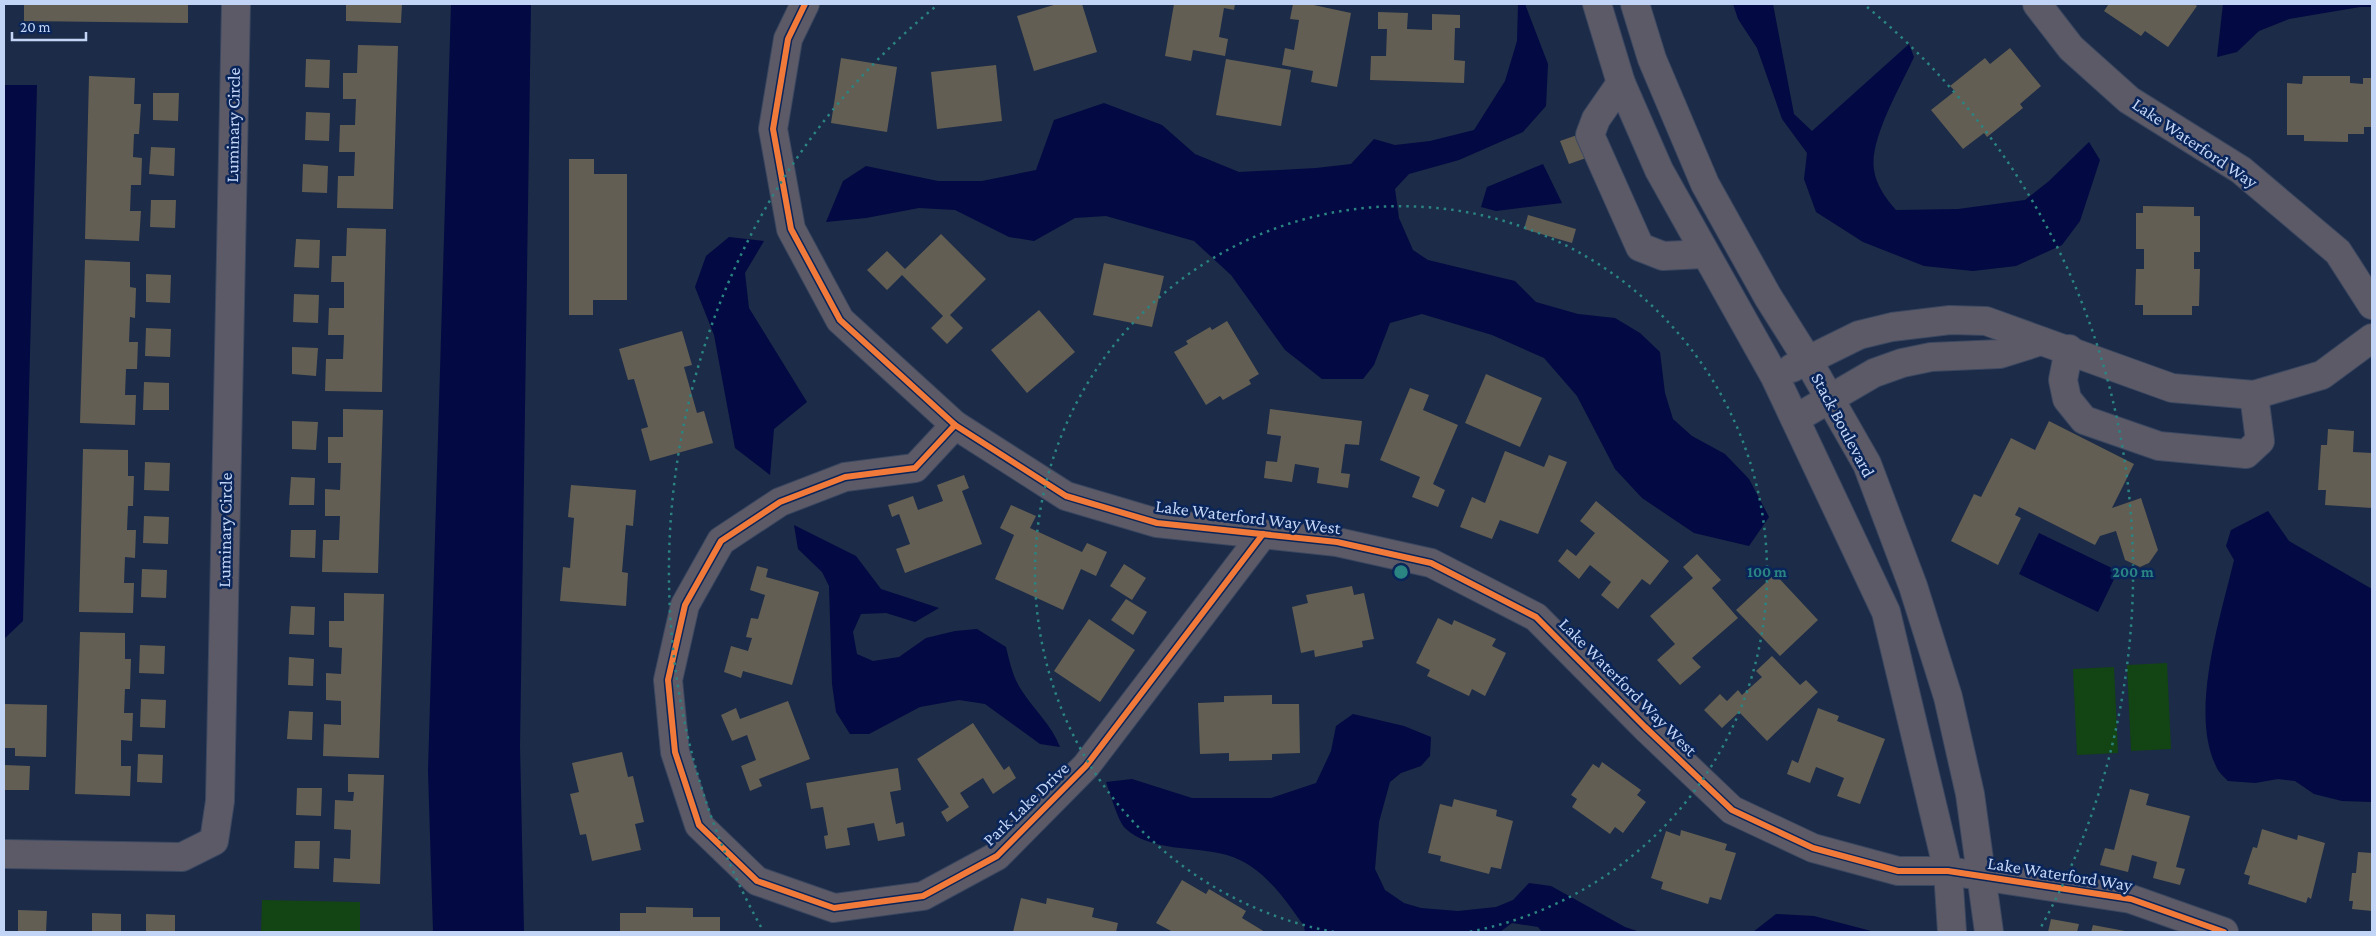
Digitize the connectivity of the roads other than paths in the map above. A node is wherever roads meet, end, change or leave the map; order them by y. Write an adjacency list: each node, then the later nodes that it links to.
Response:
1 (236, 4): 19 (street, Luminary Circle)
2 (804, 4): 17 (street, Lake Waterford Way West)
3 (1597, 4): 6 (street)
4 (1635, 4): 12 (street, Stack Boulevard)
5 (2037, 4): 8 (street, Lake Waterford Way)
6 (1621, 83): 7 (street); 7 (street)
7 (1704, 254): 13 (street)
8 (2372, 305)
9 (2372, 338): 14 (street)
10 (2041, 341): 11 (street); 12 (street); 15 (street)
11 (2069, 349): 14 (street); 14 (street)
12 (1807, 359): 13 (street); 15 (street, Stack Boulevard)
13 (1775, 377): 16 (street)
14 (2254, 396)
15 (1830, 399): 16 (street); 21 (street, Stack Boulevard)
16 (1795, 419): 20 (street)
17 (955, 425): 18 (street, Lake Waterford Way West); 18 (street, Park Lake Drive)
18 (1262, 534): 20 (street, Lake Waterford Way West)
19 (4, 854)
20 (1948, 871): 21 (street, Lake Waterford Way); 22 (street)
21 (1982, 876): 23 (street, Stack Boulevard); 24 (street, Lake Waterford Way)
22 (1952, 932)
23 (1989, 932)
24 (2224, 932)

